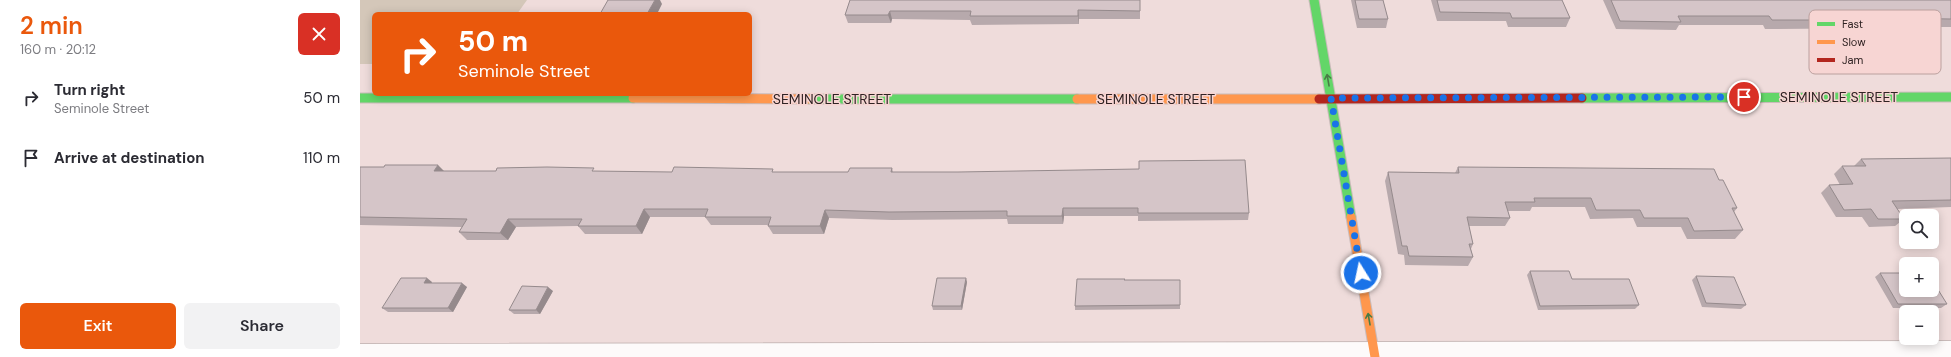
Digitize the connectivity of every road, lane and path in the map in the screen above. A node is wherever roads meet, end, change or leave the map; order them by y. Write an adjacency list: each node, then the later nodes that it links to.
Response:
1 (1314, 0): 4 (street, one-way to 1)
2 (1951, 97): 4 (street, SEMINOLE STREET)
3 (360, 98): 4 (street, SEMINOLE STREET)
4 (1331, 98): 6 (street, one-way to 4)
5 (1951, 353): 6 (street)
6 (1375, 355): 7 (street)
7 (360, 356)

